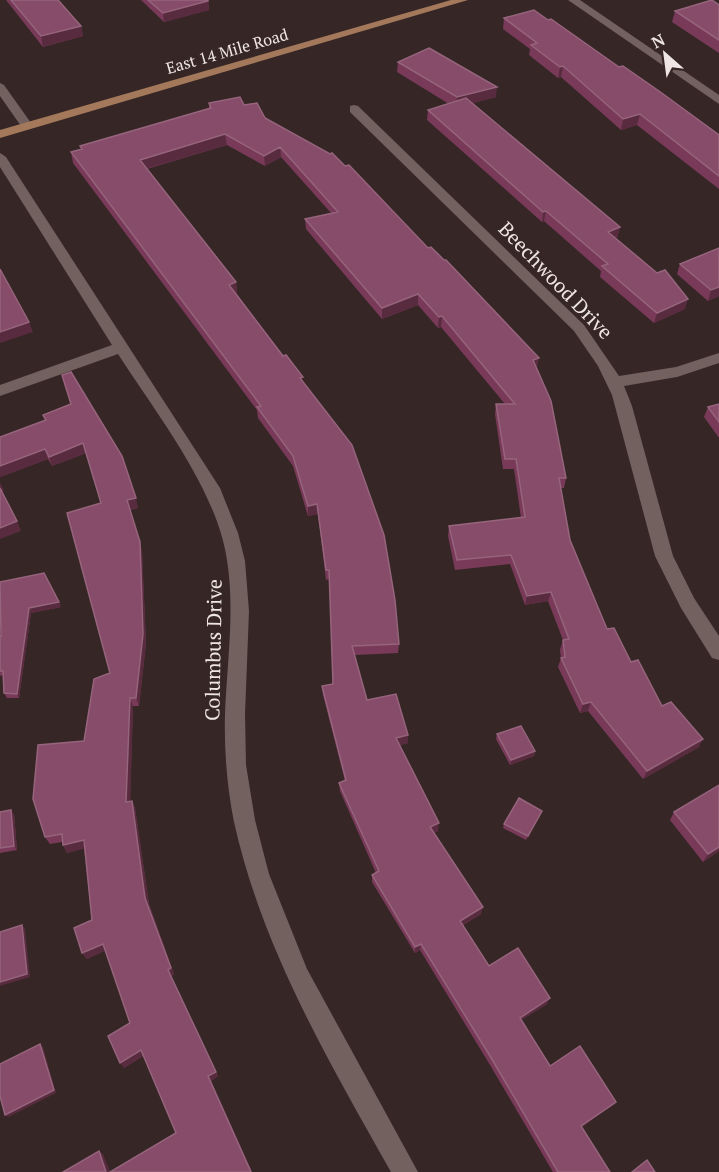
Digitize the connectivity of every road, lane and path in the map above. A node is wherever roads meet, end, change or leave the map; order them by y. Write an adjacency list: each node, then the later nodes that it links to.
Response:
1 (463, 0): 6 (main road, East 14 Mile Road)
2 (573, 0): 4 (street)
3 (0, 87): 6 (street)
4 (719, 100)
5 (354, 109): 11 (street, Beechwood Drive)
6 (27, 126): 7 (main road, East 14 Mile Road)
7 (0, 134)
8 (0, 158): 9 (street, Columbus Drive)
9 (122, 347): 12 (street); 14 (street, Columbus Drive)
10 (719, 358): 11 (street)
11 (616, 382): 13 (street, Beechwood Drive)
12 (0, 391)
13 (719, 652)
14 (405, 1172)

